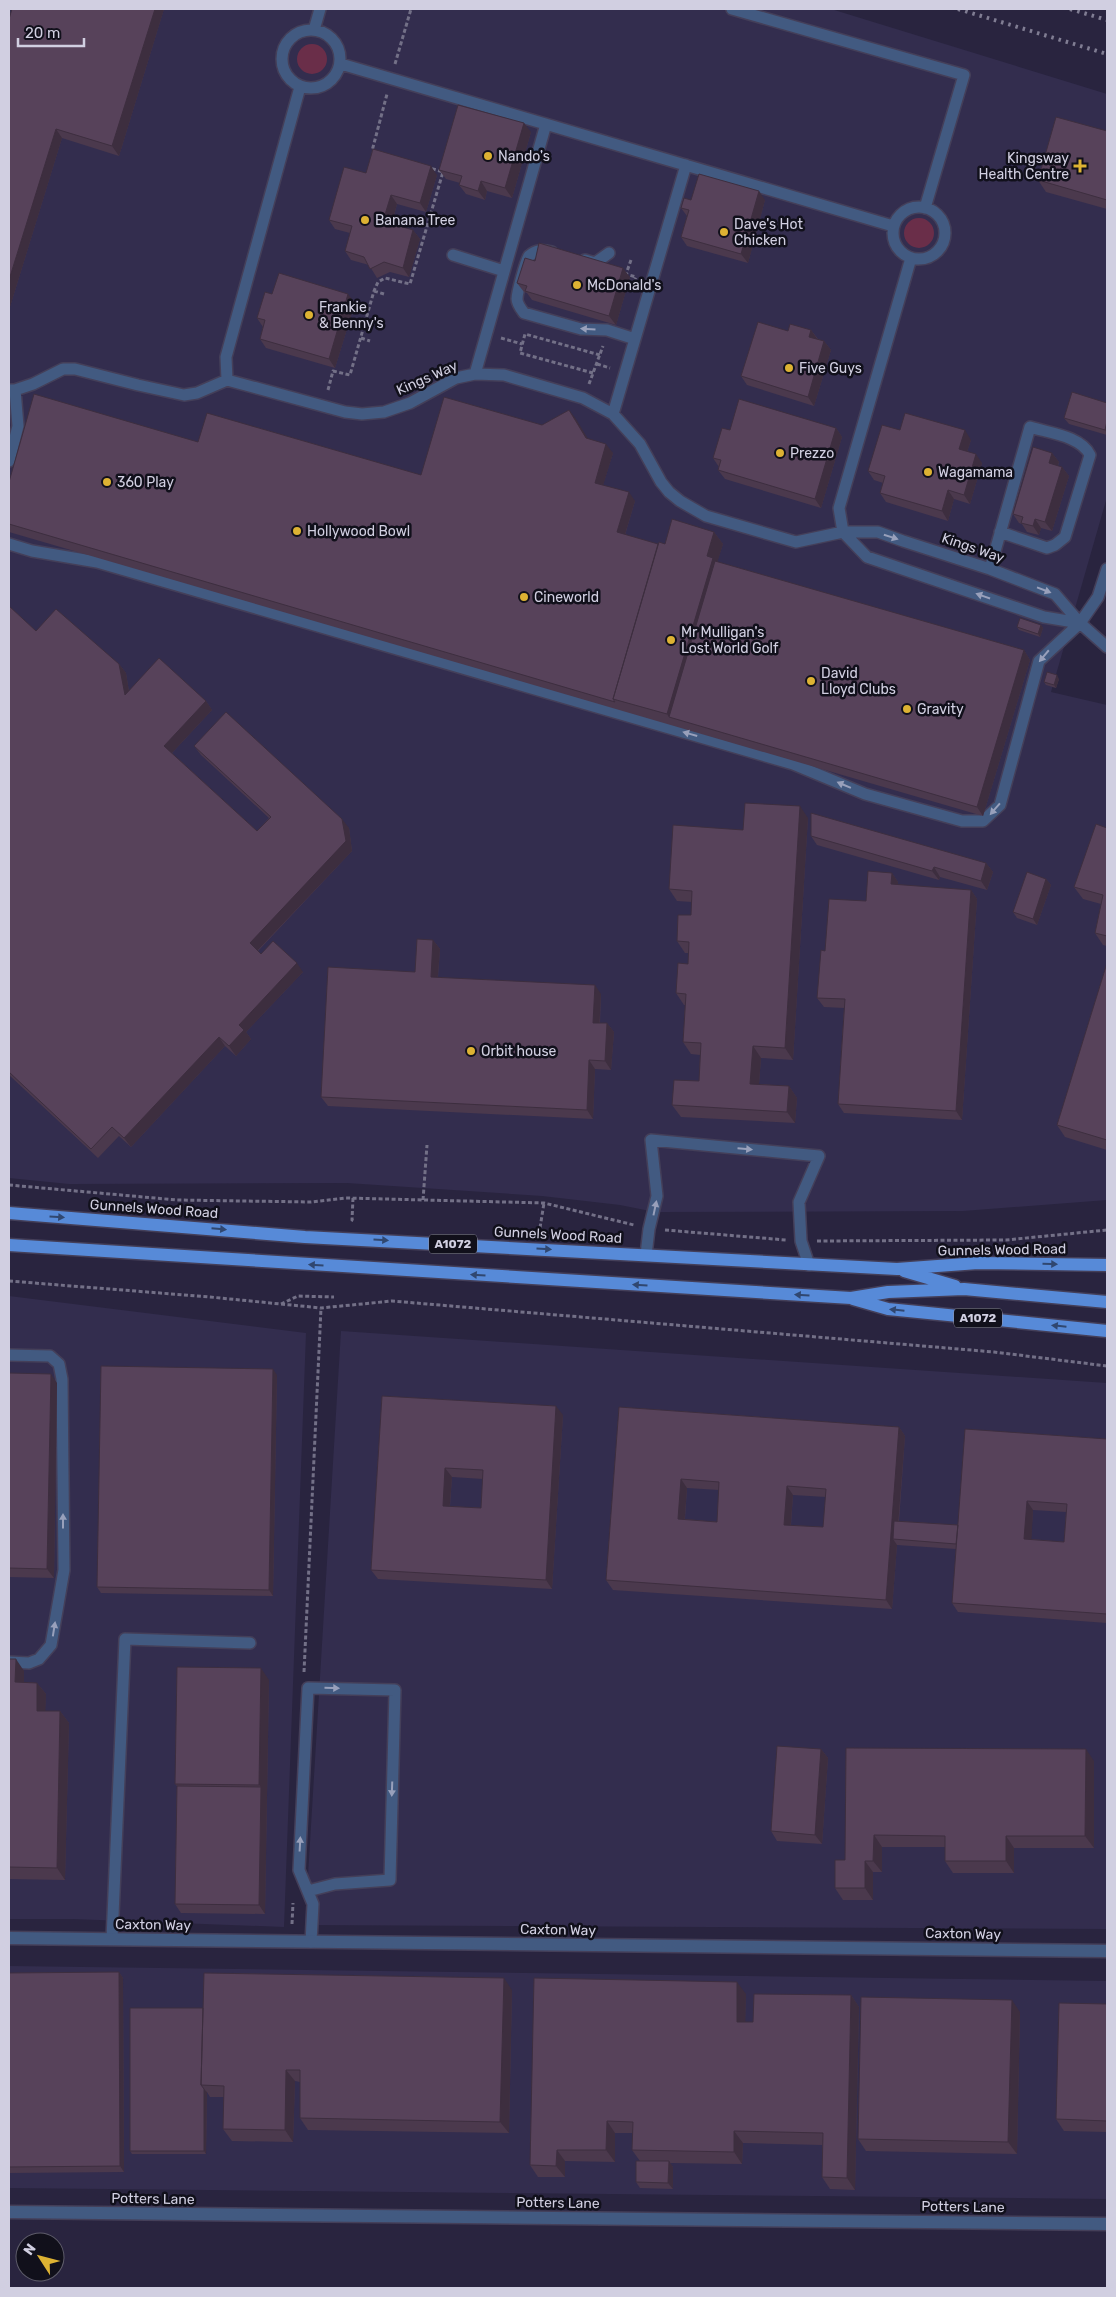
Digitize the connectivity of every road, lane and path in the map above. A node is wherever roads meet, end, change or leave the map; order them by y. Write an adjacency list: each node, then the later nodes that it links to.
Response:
1 (320, 9): 3 (lane)
2 (732, 9): 11 (lane)
3 (314, 30): 4 (lane); 5 (lane)
4 (341, 64): 5 (lane); 6 (lane)
5 (300, 87): 26 (lane)
6 (546, 124): 9 (lane); 16 (lane)
7 (372, 151): 8 (path)
8 (380, 153)
9 (686, 165): 12 (lane); 20 (lane)
10 (425, 166): 17 (path)
11 (924, 208): 12 (lane); 15 (lane)
12 (893, 226): 15 (lane)
13 (609, 254): 20 (lane, one-way to 13)
14 (453, 255): 16 (lane)
15 (911, 258): 30 (lane)
16 (504, 271): 25 (lane)
17 (374, 291): 18 (path); 19 (path)
18 (384, 294)
19 (361, 338): 21 (path); 23 (path)
20 (635, 339): 28 (lane)
21 (370, 341)
22 (600, 355): 24 (path)
23 (333, 371)
24 (593, 373)
25 (475, 374): 26 (lane, Kings Way); 28 (lane, Kings Way)
26 (228, 380): 27 (lane)
27 (12, 390): 29 (lane)
28 (613, 414): 30 (lane, Kings Way)
29 (9, 461)
30 (843, 532): 33 (lane, Kings Way, one-way to 33); 35 (lane, one-way to 30)
31 (1000, 532): 31 (lane); 33 (lane)
32 (9, 544): 35 (lane, one-way to 32)
33 (990, 569): 35 (lane, Kings Way, one-way to 35)
34 (1107, 569): 35 (lane)
35 (1080, 623): 36 (lane, Kings Way)
36 (1107, 647)
37 (427, 1145): 40 (path)
38 (9, 1185): 39 (path)
39 (353, 1198): 40 (path); 43 (path)
40 (423, 1200): 41 (path)
41 (544, 1203): 44 (path); 46 (path)
42 (9, 1213): 49 (main road, Gunnels Wood Road / A1072, one-way to 49)
43 (352, 1220)
44 (649, 1229): 47 (path); 47 (lane, one-way to 47); 49 (lane)
45 (1107, 1230): 47 (path)
46 (540, 1234)
47 (801, 1241): 50 (lane)
48 (9, 1245): 56 (main road, Gunnels Wood Road / A1072, one-way to 48)
49 (646, 1255): 50 (main road, Gunnels Wood Road / A1072)
50 (809, 1265): 52 (main road, Gunnels Wood Road / A1072)
51 (1107, 1265): 52 (main road, Gunnels Wood Road / A1072, one-way to 51)
52 (897, 1269): 54 (main road, Gunnels Wood Road / A1072)
53 (9, 1282): 58 (path)
54 (964, 1289): 56 (main road, Gunnels Wood Road / A1072); 57 (main road, Gunnels Wood Road / A1072)
55 (334, 1297): 58 (path)
56 (851, 1298): 60 (main road, Gunnels Wood Road / A1072, one-way to 56)
57 (1107, 1302)
58 (281, 1304): 59 (path)
59 (321, 1308): 62 (path); 65 (path)
60 (1107, 1331)
61 (9, 1354): 64 (lane, one-way to 61)
62 (1107, 1366)
63 (250, 1642): 69 (lane)
64 (9, 1662)
65 (304, 1674)
66 (308, 1891): 66 (lane, one-way to 66); 71 (lane)
67 (293, 1902): 70 (path)
68 (9, 1938): 69 (street, Caxton Way)
69 (112, 1939): 70 (street, Caxton Way)
70 (291, 1942): 71 (street, Caxton Way)
71 (311, 1942): 72 (street, Caxton Way)
72 (1107, 1951)
73 (9, 2212): 74 (street, Potters Lane)
74 (1107, 2224)

